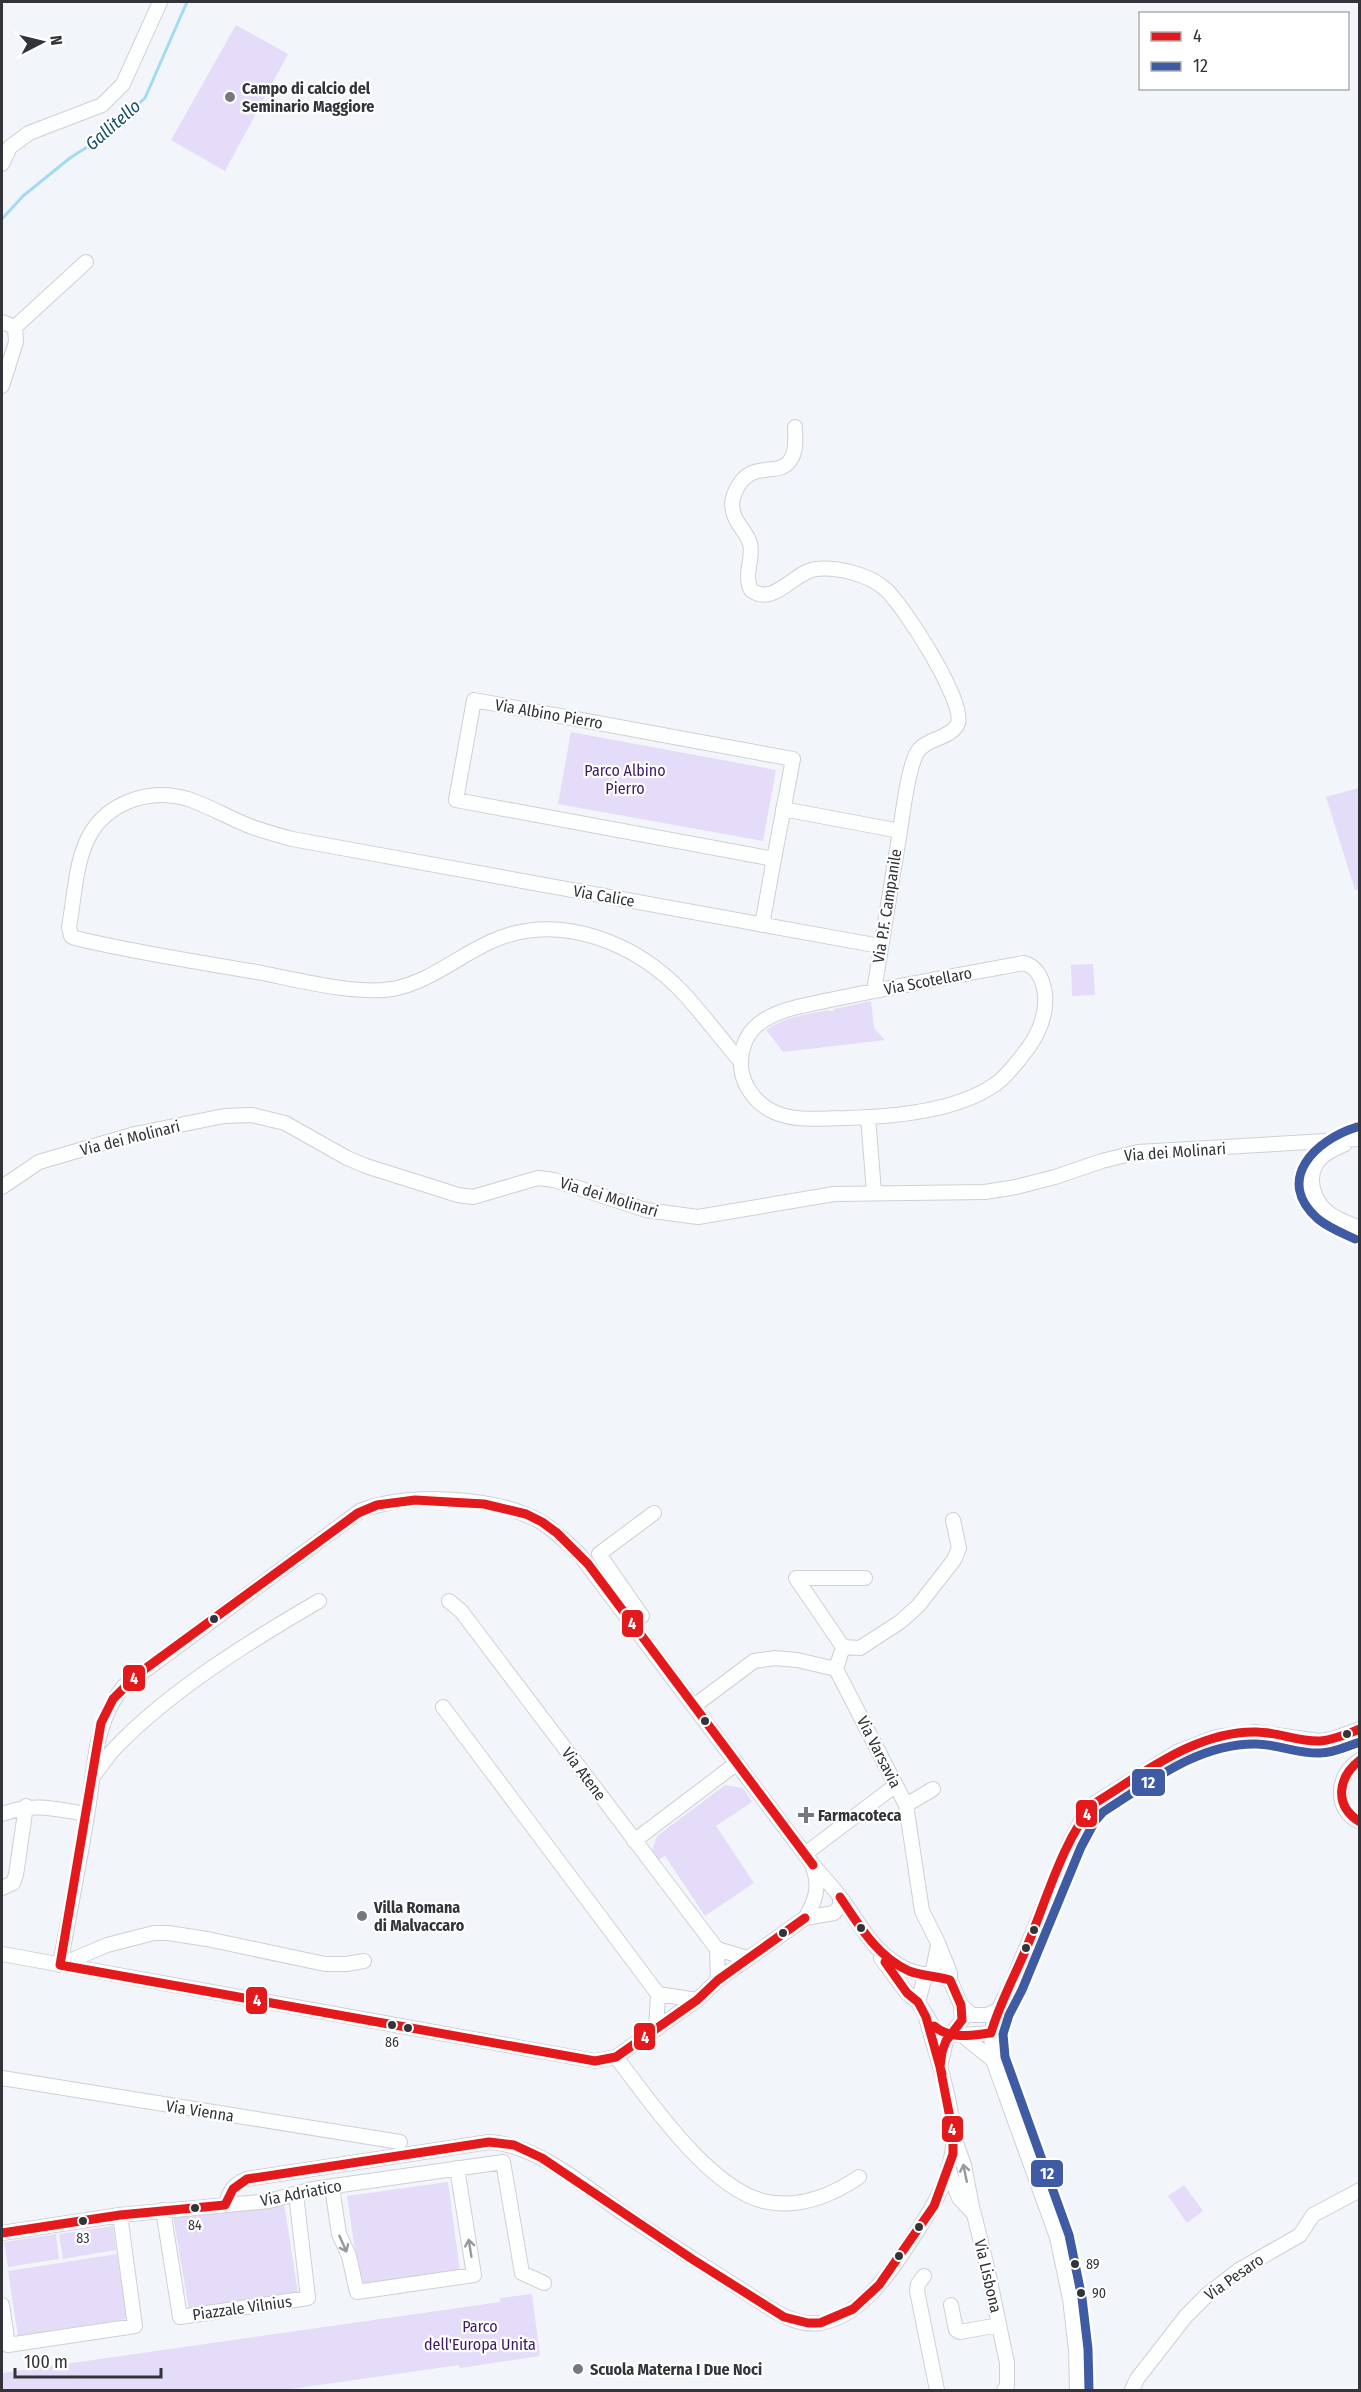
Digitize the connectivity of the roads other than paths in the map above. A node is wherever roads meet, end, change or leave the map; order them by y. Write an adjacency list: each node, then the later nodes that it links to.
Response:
1 (160, 2): 2 (street)
2 (2, 164)
3 (86, 262): 4 (street)
4 (8, 325): 5 (street)
5 (2, 386)
6 (795, 427): 8 (street)
7 (783, 809): 8 (street, Via P.F. Campanile); 9 (street, Via Albino Pierro); 9 (street, Via Albino Pierro)
8 (900, 831): 11 (street, Via P.F. Campanile)
9 (774, 859): 10 (street)
10 (762, 925): 11 (street, Via Calice); 13 (street, Via Calice)
11 (880, 946): 12 (street, Via P.F. Campanile)
12 (874, 991): 13 (street, Via Scotellaro); 14 (street, Via Scotellaro)
13 (741, 1062): 14 (street, Via Scotellaro)
14 (868, 1118): 17 (street)
15 (1354, 1140): 17 (street, Via dei Molinari); 18 (street)
16 (2, 1186): 17 (street, Via dei Molinari)
17 (874, 1192)
18 (1359, 1228)
19 (654, 1513): 24 (street)
20 (953, 1520): 25 (street)
21 (865, 1578): 25 (street)
22 (319, 1601): 32 (street)
23 (449, 1601): 40 (street, Via Atene)
24 (633, 1623): 27 (street); 32 (street)
25 (843, 1647): 26 (street)
26 (836, 1669): 27 (street); 33 (street, Via Varsavia)
27 (694, 1706): 31 (street)
28 (443, 1707): 58 (street)
29 (1359, 1729): 62 (street)
30 (1359, 1760): 39 (street)
31 (737, 1763): 40 (street); 41 (street)
32 (92, 1778): 38 (street)
33 (896, 1785): 35 (street, Via Varsavia); 41 (street)
34 (933, 1789): 35 (street)
35 (906, 1805): 48 (street, Via Varsavia)
36 (26, 1806): 37 (street); 38 (street); 42 (street)
37 (2, 1814)
38 (87, 1814): 54 (street)
39 (1359, 1822)
40 (634, 1841): 50 (street, Via Atene)
41 (809, 1860): 43 (street); 44 (street)
42 (2, 1888)
43 (816, 1894): 45 (street); 46 (street)
44 (840, 1897): 45 (street); 47 (street)
45 (829, 1913): 46 (street); 47 (street)
46 (805, 1917): 52 (street)
47 (858, 1921): 49 (street)
48 (938, 1943): 55 (street); 57 (street, Via Varsavia)
49 (873, 1946): 55 (street); 60 (street)
50 (717, 1949): 52 (street); 56 (street)
51 (2, 1954): 54 (street)
52 (747, 1958): 56 (street)
53 (364, 1961): 54 (street)
54 (60, 1965): 68 (street)
55 (925, 1976): 57 (street); 60 (street)
56 (717, 1980): 59 (street)
57 (950, 1980): 61 (street, Via Varsavia)
58 (658, 1994): 59 (street); 65 (street)
59 (697, 2000): 65 (street)
60 (918, 2002): 64 (street)
61 (961, 2005): 63 (street); 67 (street)
62 (999, 2010): 63 (street); 66 (street)
63 (972, 2015): 66 (street)
64 (926, 2017): 67 (street); 70 (street)
65 (656, 2029): 68 (street)
66 (991, 2033): 67 (street); 69 (street)
67 (957, 2035): 69 (street); 70 (street)
68 (616, 2057): 76 (street)
69 (993, 2060): 94 (street)
70 (940, 2067): 72 (street)
71 (2, 2078): 73 (street, Via Vienna)
72 (953, 2133): 75 (street); 84 (street, Via Lisbona, one-way to 72)
73 (400, 2142)
74 (458, 2168): 77 (street, Via Adriatico); 77 (street, one-way to 74); 88 (street, Via Adriatico)
75 (948, 2168): 80 (street); 82 (street)
76 (859, 2177)
77 (332, 2187): 79 (street, Via Adriatico)
78 (1359, 2190): 95 (street, Via Pesaro)
79 (296, 2194): 81 (street, Via Adriatico); 83 (street, Piazzale Vilnius)
80 (959, 2198): 82 (street); 84 (street)
81 (225, 2205): 82 (street); 83 (street, Via Adriatico)
82 (934, 2206)
83 (163, 2210): 85 (street, Via Adriatico)
84 (974, 2214): 91 (street, Via Lisbona)
85 (120, 2215): 86 (street, Via Adriatico); 89 (street)
86 (2, 2233)
87 (924, 2276): 92 (street)
88 (544, 2283)
89 (2, 2305)
90 (951, 2305): 91 (street)
91 (999, 2325): 93 (street, Via Lisbona)
92 (937, 2391)
93 (1004, 2391)
94 (1077, 2391)
95 (1132, 2391)

